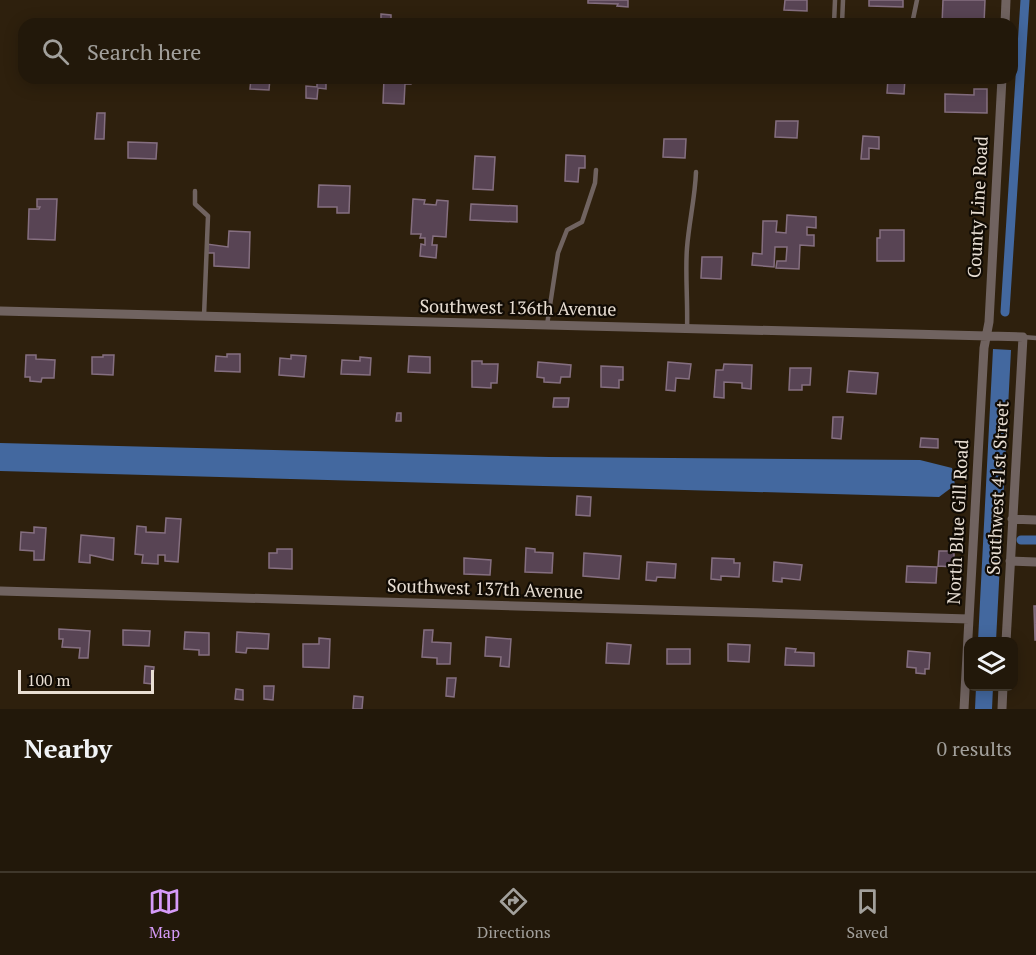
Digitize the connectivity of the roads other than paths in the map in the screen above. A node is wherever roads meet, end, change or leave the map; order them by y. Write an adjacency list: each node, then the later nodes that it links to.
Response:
1 (835, 0): 5 (lane)
2 (843, 0): 6 (lane)
3 (917, 0): 7 (lane)
4 (1006, 0): 8 (street)
5 (834, 18)
6 (842, 18)
7 (913, 18)
8 (1005, 18)
9 (1002, 84): 17 (street, County Line Road)
10 (596, 170): 15 (lane)
11 (696, 172): 16 (lane)
12 (195, 191): 14 (lane)
13 (0, 311): 14 (street, Southwest 136th Avenue)
14 (204, 316): 15 (street, Southwest 136th Avenue)
15 (547, 325): 16 (street, Southwest 136th Avenue)
16 (687, 329): 17 (street, Southwest 136th Avenue)
17 (986, 337): 18 (street, Southwest 136th Avenue); 25 (street, North Blue Gill Road)
18 (1023, 337): 19 (lane, Southwest 136th Avenue); 20 (street, Southwest 41st Street)
19 (1036, 338)
20 (1012, 519): 21 (street); 22 (street, Southwest 41st Street)
21 (1036, 520)
22 (1010, 561): 23 (street); 26 (street, Southwest 41st Street)
23 (1036, 562)
24 (0, 591): 25 (street, Southwest 137th Avenue)
25 (969, 619): 28 (street, North Blue Gill Road)
26 (1006, 637)
27 (1003, 691): 29 (street)
28 (964, 709)
29 (1002, 709)

